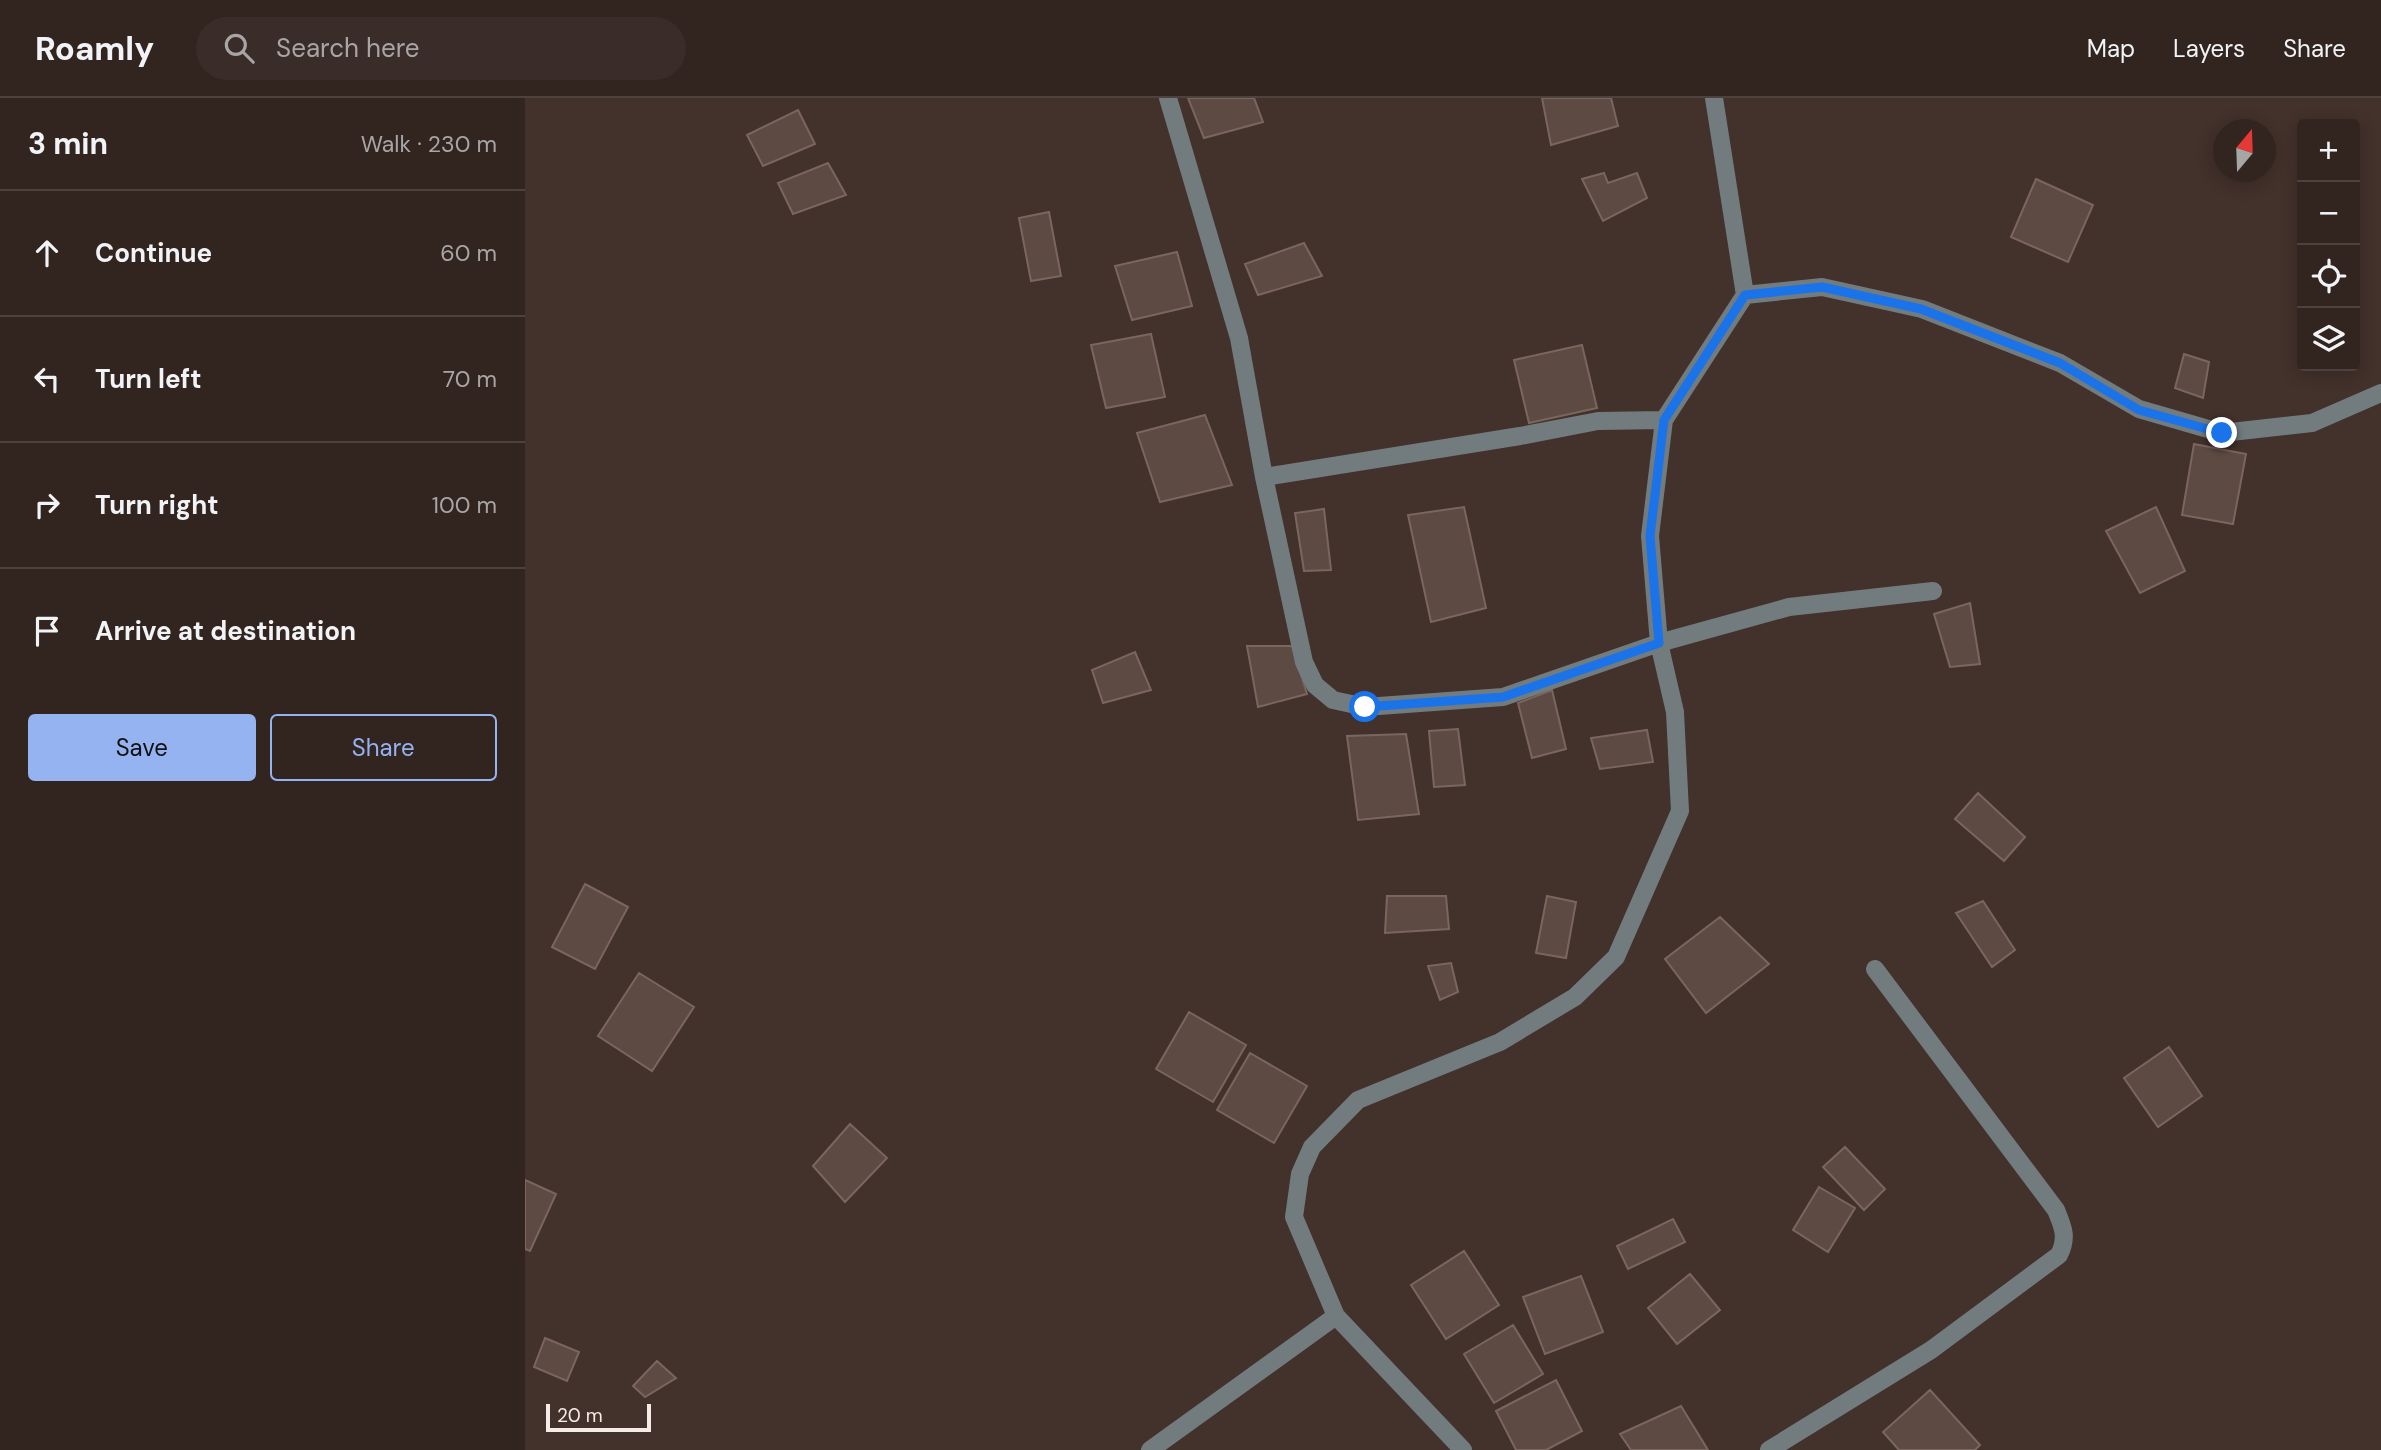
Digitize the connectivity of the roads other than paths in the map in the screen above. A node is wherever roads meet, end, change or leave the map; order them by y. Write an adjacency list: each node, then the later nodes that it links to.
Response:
1 (1168, 98): 6 (street)
2 (1714, 98): 3 (street)
3 (1745, 295): 4 (street); 5 (street)
4 (2381, 393)
5 (1664, 420): 6 (street); 8 (street)
6 (1264, 477): 8 (street)
7 (1933, 591): 8 (street)
8 (1659, 643): 10 (street)
9 (1875, 969): 13 (street)
10 (1336, 1316): 11 (street); 12 (street)
11 (1150, 1450)
12 (1463, 1450)
13 (1769, 1450)

